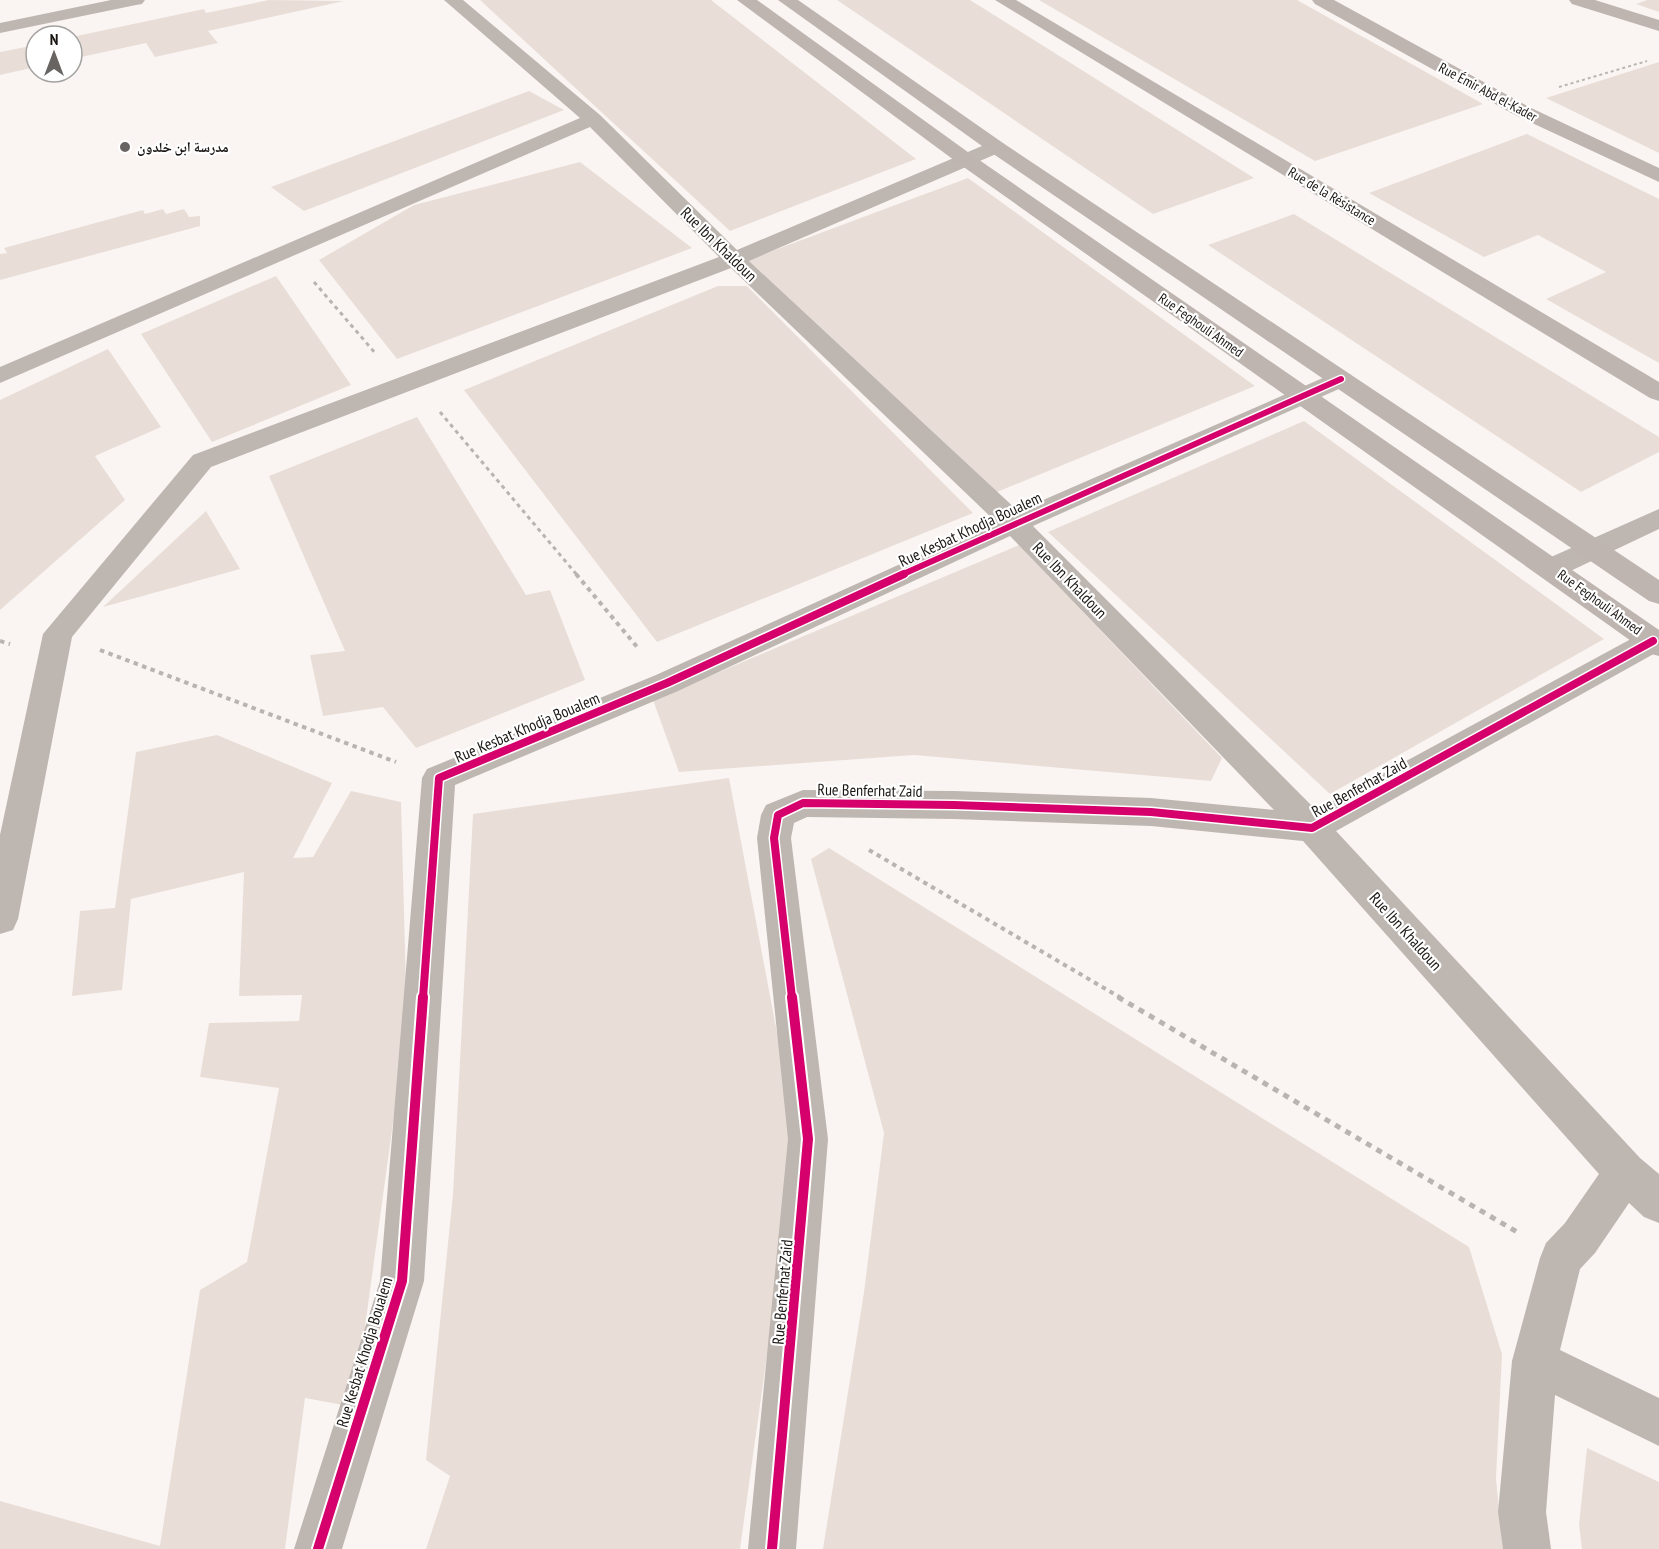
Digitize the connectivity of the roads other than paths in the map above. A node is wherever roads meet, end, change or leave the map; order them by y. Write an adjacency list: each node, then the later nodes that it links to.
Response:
1 (136, 0): 9 (street)
2 (453, 0): 10 (street, Rue Ibn Khaldoun)
3 (746, 0): 12 (street, Rue Feghouli Ahmed)
4 (787, 0): 11 (street, Rue Feghouli Ahmed)
5 (1004, 0): 17 (street, Rue de la Résistance)
6 (1321, 0): 13 (street, Rue Émir Abd el-Kader)
7 (1578, 0): 8 (street)
8 (1659, 26)
9 (0, 28)
10 (593, 119): 14 (street, Rue Ibn Khaldoun); 15 (street)
11 (996, 147): 12 (street); 16 (street, Rue Feghouli Ahmed)
12 (965, 159): 14 (street); 18 (street, Rue Feghouli Ahmed)
13 (1659, 176)
14 (734, 260): 20 (street, Rue Ibn Khaldoun); 26 (street)
15 (0, 376)
16 (1341, 379): 18 (street, Rue Kesbat Khodja Boualem); 21 (street, Rue Feghouli Ahmed)
17 (1659, 393)
18 (1301, 395): 20 (street, Rue Kesbat Khodja Boualem); 22 (street, Rue Feghouli Ahmed)
19 (1659, 518): 21 (street)
20 (1014, 523): 25 (street, Rue Ibn Khaldoun); 31 (street, Rue Kesbat Khodja Boualem)
21 (1592, 548): 22 (street); 23 (street, Rue Feghouli Ahmed)
22 (1552, 568): 24 (street, Rue Feghouli Ahmed)
23 (1659, 594)
24 (1656, 643): 25 (street, Rue Benferhat Zaid)
25 (1312, 828): 27 (street, Rue Ibn Khaldoun); 32 (street, Rue Benferhat Zaid)
26 (0, 919)
27 (1625, 1172): 28 (street, Rue Ibn Khaldoun); 29 (street)
28 (1659, 1202)
29 (1535, 1361): 30 (street); 33 (street)
30 (1659, 1423)
31 (318, 1549)
32 (772, 1549)
33 (1527, 1549)

